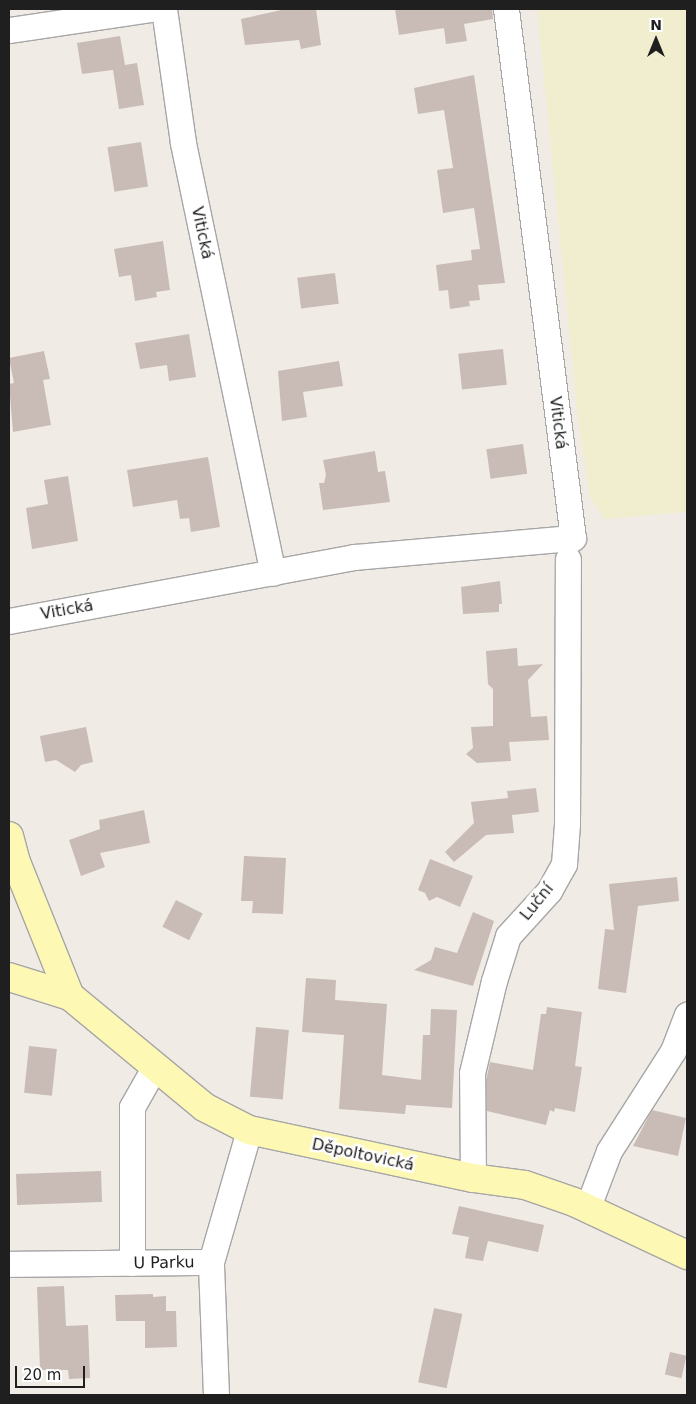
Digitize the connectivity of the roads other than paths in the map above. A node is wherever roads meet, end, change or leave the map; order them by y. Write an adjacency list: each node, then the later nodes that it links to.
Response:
1 (152, 9): 4 (street)
2 (164, 9): 6 (street, Vitická)
3 (506, 9): 6 (street, Vitická)
4 (9, 30)
5 (568, 559): 14 (street, Luční)
6 (273, 573): 7 (street, Vitická)
7 (9, 621)
8 (9, 836): 10 (street, Děpoltovická)
9 (9, 977): 10 (street, Děpoltovická)
10 (70, 996): 12 (street, Děpoltovická)
11 (687, 1015): 15 (street)
12 (154, 1068): 13 (street, Děpoltovická); 18 (street)
13 (249, 1130): 14 (street, Děpoltovická); 17 (street, U Parku)
14 (473, 1178): 15 (street, Děpoltovická)
15 (587, 1209): 16 (street, Děpoltovická)
16 (687, 1255)
17 (211, 1262): 18 (street, U Parku); 20 (street)
18 (132, 1263): 19 (street, U Parku)
19 (9, 1264)
20 (216, 1395)

